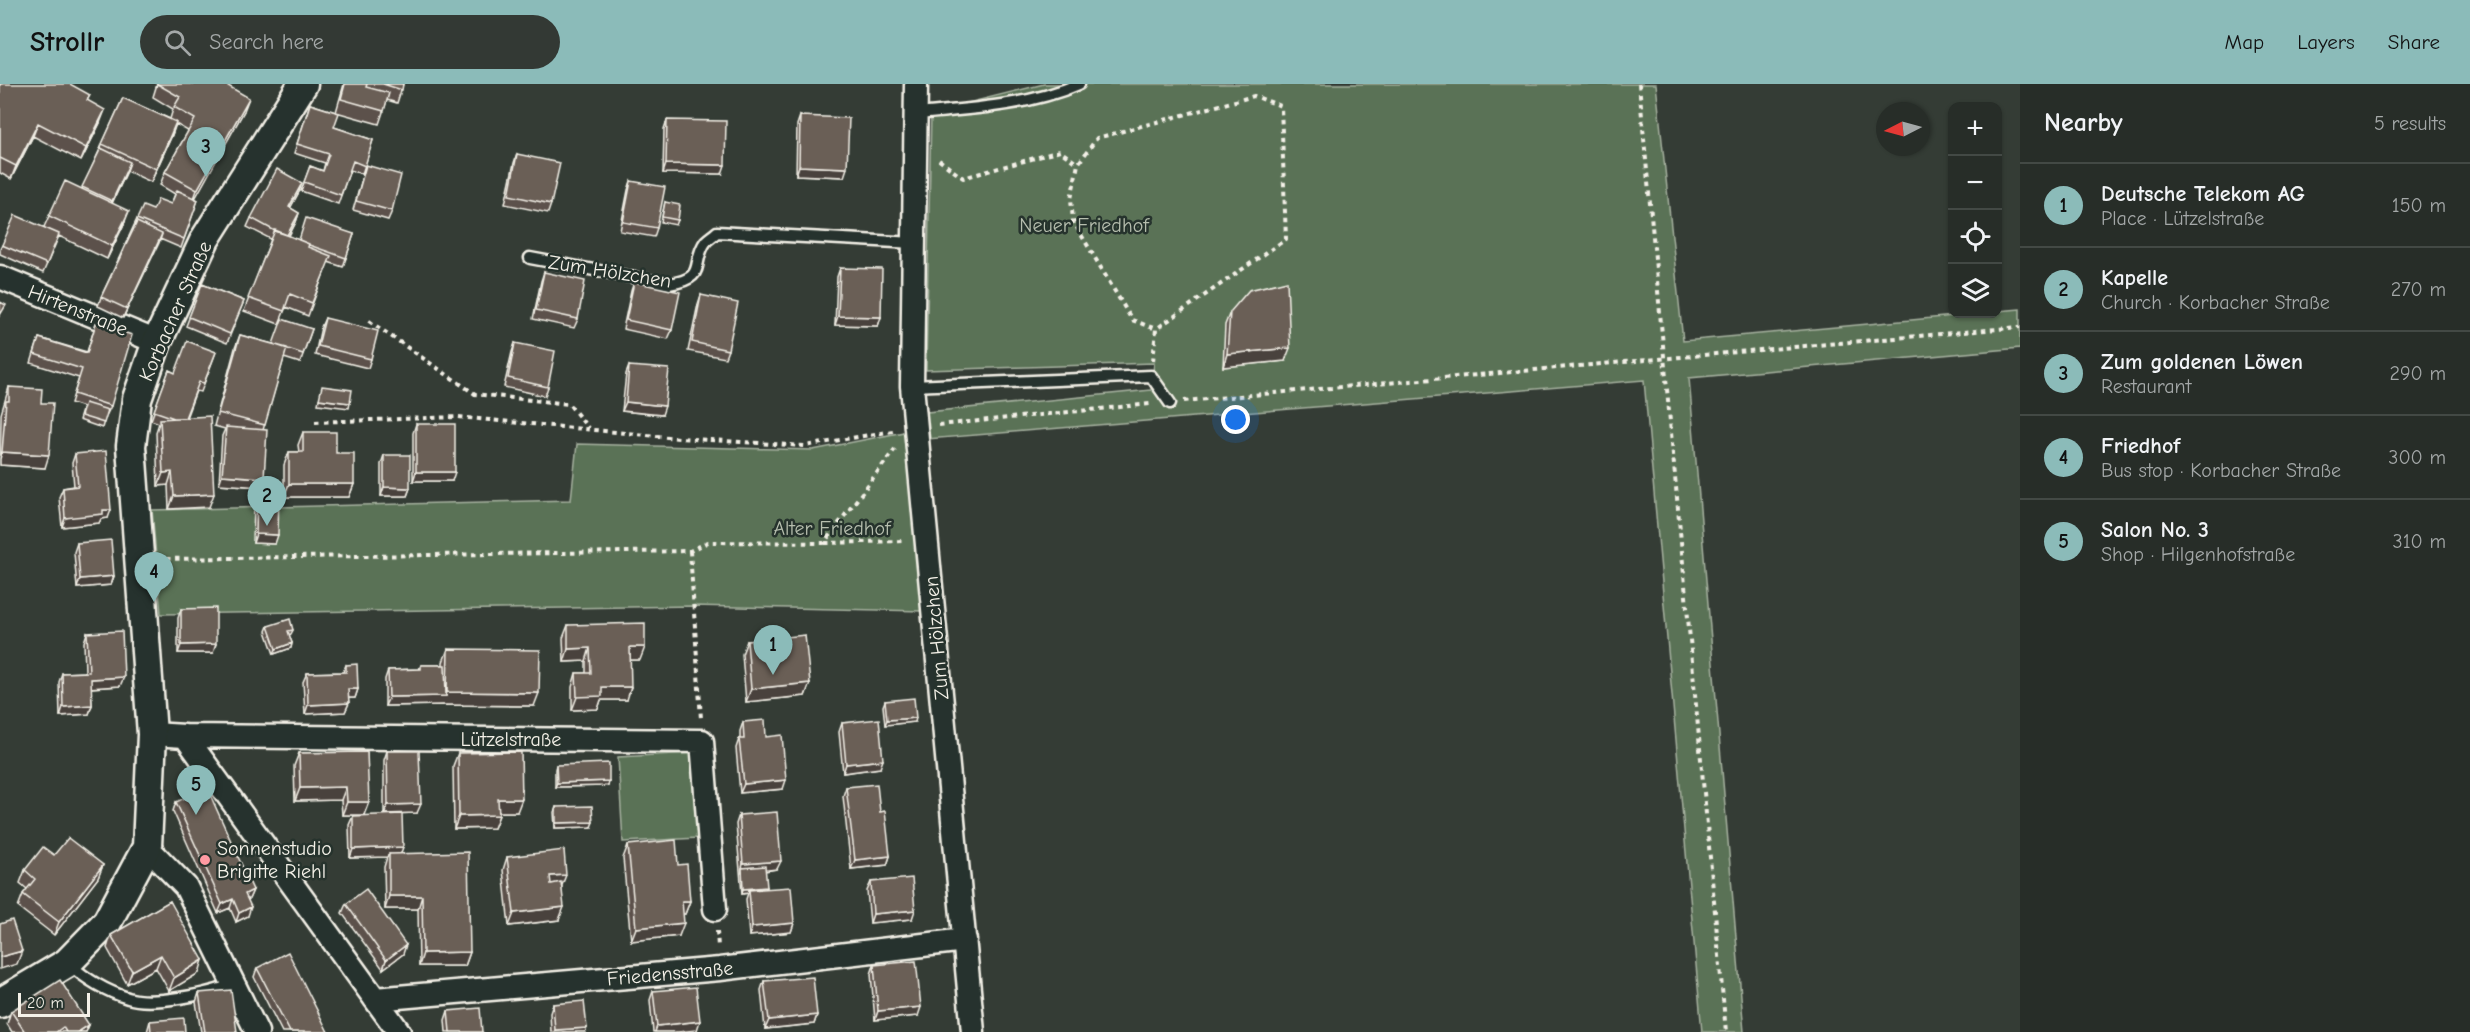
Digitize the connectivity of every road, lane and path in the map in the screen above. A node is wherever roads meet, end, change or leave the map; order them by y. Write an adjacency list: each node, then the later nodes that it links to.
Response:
1 (303, 84): 14 (street, Korbacher Straße)
2 (916, 84): 5 (street, Zum Hölzchen)
3 (1079, 84): 5 (lane)
4 (1640, 84): 15 (path)
5 (916, 114): 6 (street, Zum Hölzchen)
6 (915, 147): 7 (path); 8 (street, Zum Hölzchen)
7 (1078, 164): 13 (path); 13 (path)
8 (914, 243): 9 (lane, Zum Hölzchen); 17 (street, Zum Hölzchen)
9 (530, 258)
10 (0, 277): 14 (street, Hirtenstraße)
11 (369, 321): 21 (path)
12 (2020, 327): 15 (path)
13 (1156, 329): 16 (path)
14 (157, 342): 25 (street, Korbacher Straße)
15 (1666, 360): 18 (path); 40 (path)
16 (1151, 376): 17 (lane); 18 (lane)
17 (912, 386): 20 (street, Zum Hölzchen)
18 (1170, 403): 20 (path)
19 (315, 423): 21 (path)
20 (917, 427): 21 (path); 23 (path); 31 (street, Zum Hölzchen)
21 (589, 428)
22 (902, 541): 23 (path)
23 (824, 543): 24 (path)
24 (690, 551): 25 (path); 28 (path)
25 (138, 552): 26 (street, Korbacher Straße)
26 (152, 734): 27 (street, Lützelstraße); 29 (street, Korbacher Straße)
27 (185, 736): 28 (street, Lützelstraße); 35 (street)
28 (702, 741): 30 (street)
29 (147, 847): 32 (street, Korbacher Straße); 34 (street)
30 (715, 909): 33 (path)
31 (964, 940): 33 (street, Friedensstraße); 39 (street, Zum Hölzchen)
32 (67, 963): 34 (lane); 36 (street, Korbacher Straße)
33 (720, 969): 35 (street, Friedensstraße)
34 (233, 984): 37 (street)
35 (375, 999): 38 (street)
36 (0, 1003)
37 (257, 1032)
38 (399, 1032)
39 (973, 1032)
40 (1726, 1032)

